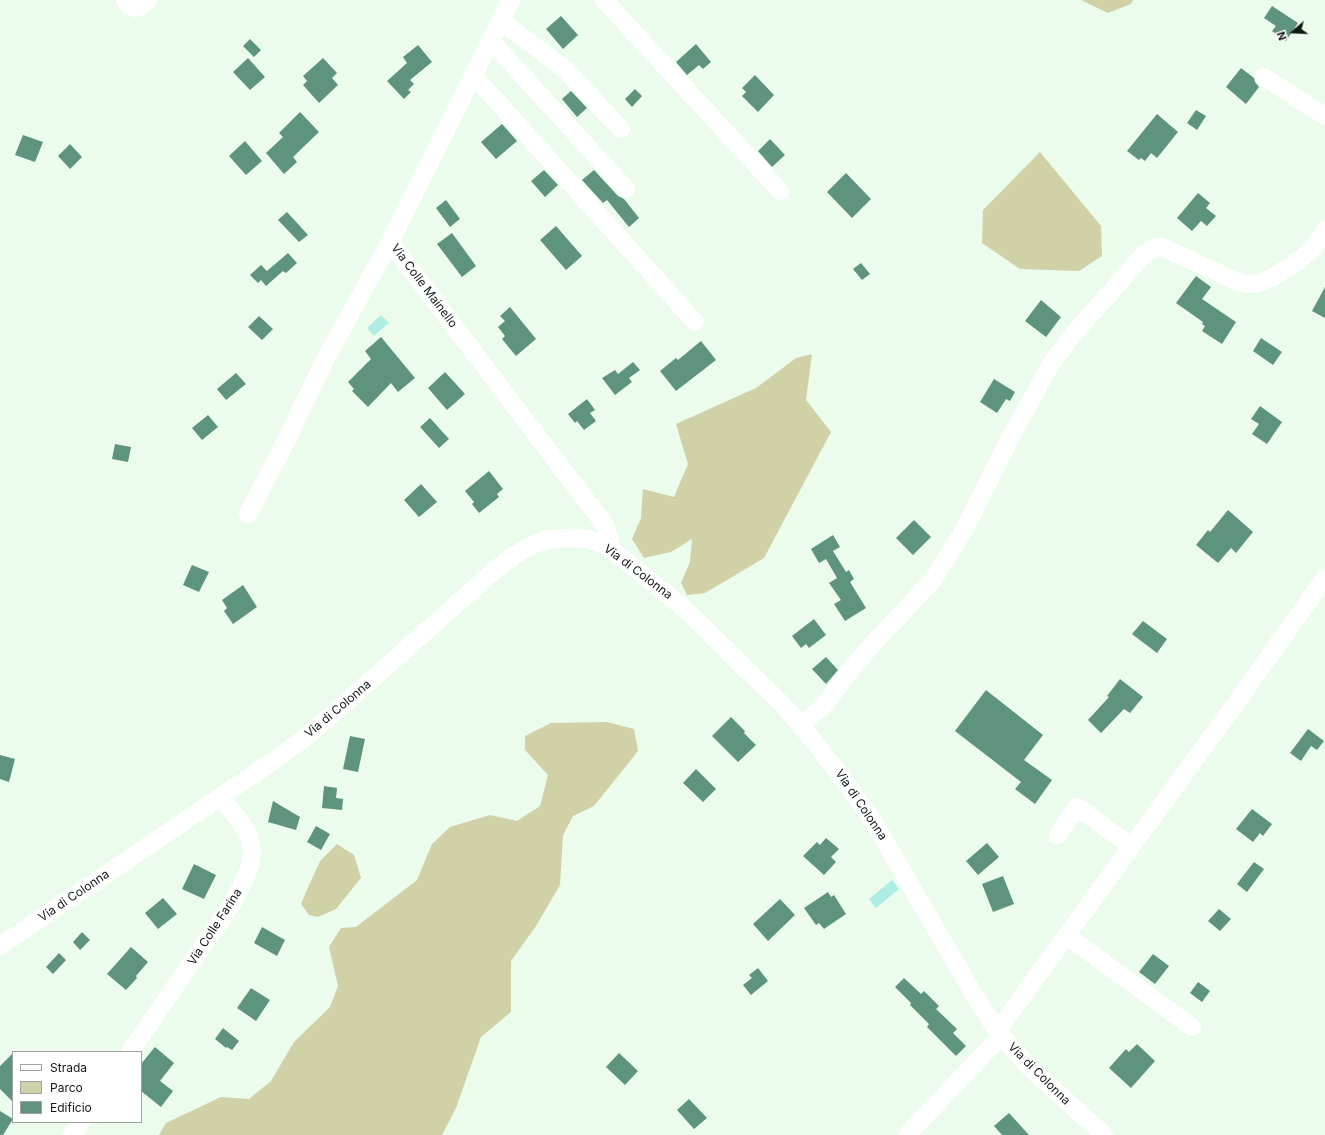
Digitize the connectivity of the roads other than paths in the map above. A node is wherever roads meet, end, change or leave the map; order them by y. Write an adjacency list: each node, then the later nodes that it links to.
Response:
1 (125, 0): 2 (street)
2 (148, 0)
3 (512, 0): 5 (street, Via Colle Mainello)
4 (604, 0): 12 (street)
5 (501, 22): 6 (street, Via Colle Mainello); 10 (street)
6 (491, 41): 7 (street, Via Colle Mainello); 11 (street)
7 (474, 76): 14 (street, Via Colle Mainello); 15 (street)
8 (1264, 77): 9 (street)
9 (1325, 116)
10 (621, 129)
11 (626, 189)
12 (780, 191)
13 (1325, 230): 19 (street)
14 (390, 242): 16 (street); 17 (street, Via Colle Mainello)
15 (695, 322)
16 (248, 514)
17 (611, 549): 19 (street, Via di Colonna); 20 (street, Via di Colonna)
18 (1325, 578): 22 (street)
19 (801, 726): 26 (street, Via di Colonna)
20 (220, 797): 24 (street, Via di Colonna); 27 (street, Via Colle Farina)
21 (1058, 835): 22 (street)
22 (1131, 846): 23 (street)
23 (1067, 936): 25 (street); 26 (street)
24 (0, 946)
25 (1192, 1028)
26 (999, 1033): 30 (street); 31 (street, Via di Colonna)
27 (131, 1051)
28 (80, 1123): 29 (street)
29 (72, 1135)
30 (907, 1135)
31 (1104, 1135)

